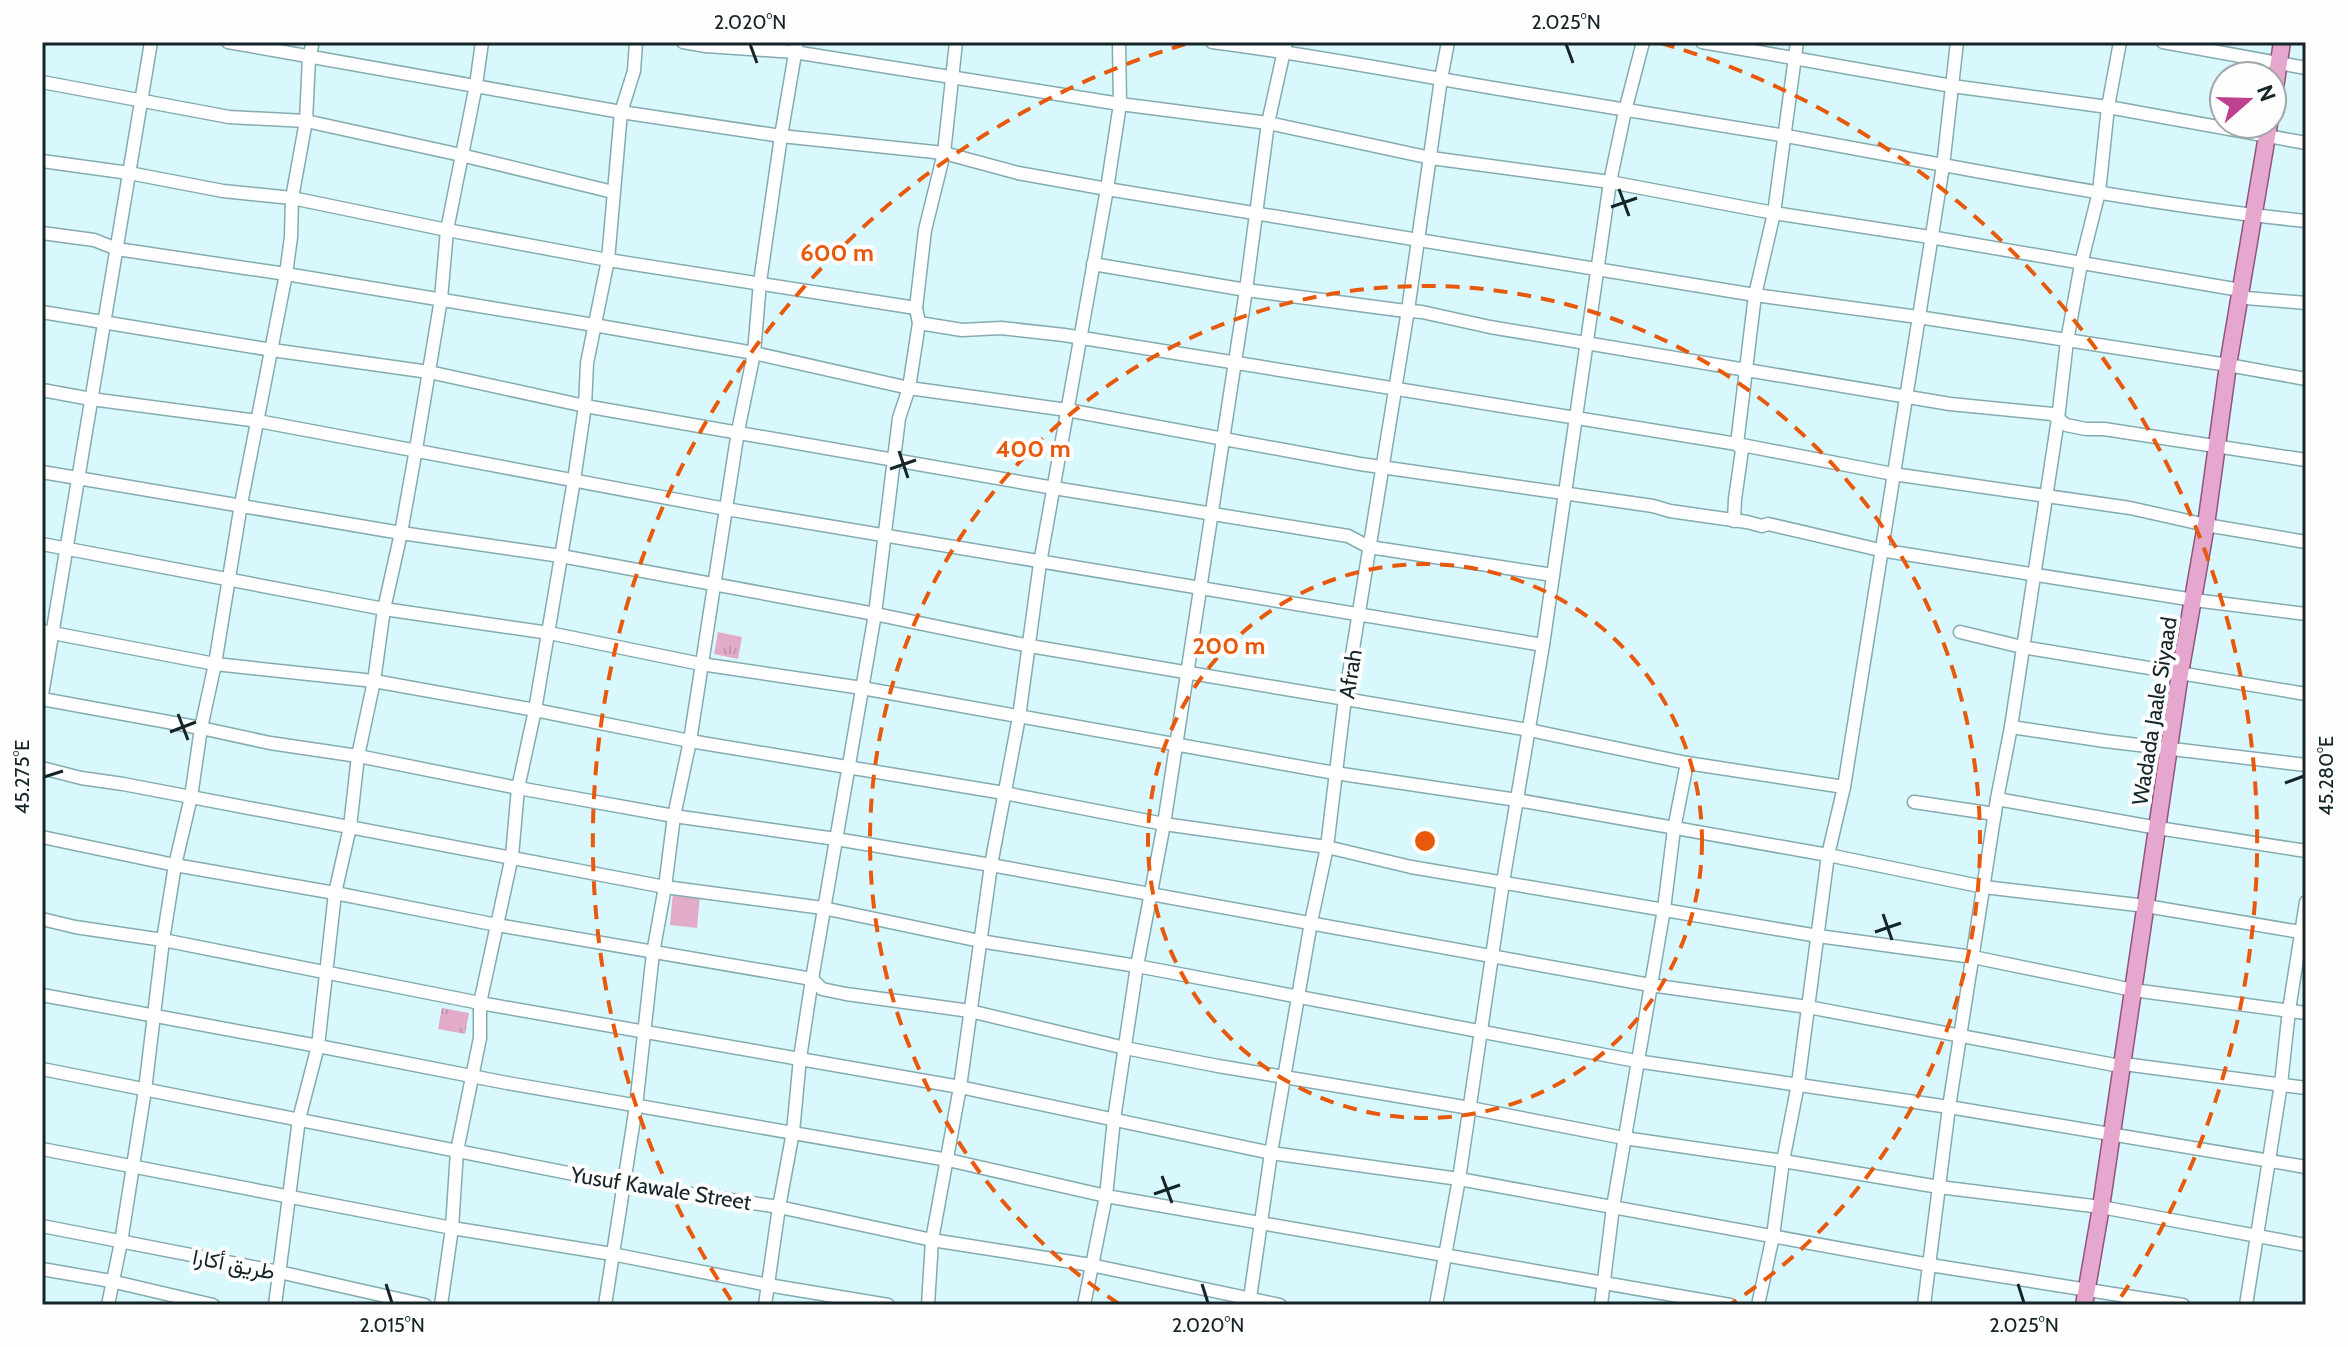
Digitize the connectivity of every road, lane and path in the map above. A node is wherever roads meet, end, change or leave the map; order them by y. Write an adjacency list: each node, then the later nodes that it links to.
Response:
1 (151, 42): 27 (street)
2 (228, 42): 19 (street)
3 (313, 42): 19 (street)
4 (482, 42): 25 (street)
5 (636, 42): 31 (street)
6 (683, 42): 17 (street)
7 (956, 42): 22 (street)
8 (1119, 42): 28 (street)
9 (1212, 42): 18 (street)
10 (1448, 42): 23 (street, Afrah)
11 (1643, 42): 30 (street)
12 (1702, 42): 20 (street)
13 (1797, 42): 20 (street)
14 (1957, 42): 26 (street)
15 (2120, 42): 29 (street)
16 (2163, 42): 21 (street)
17 (796, 47): 22 (street); 35 (street)
18 (1285, 47): 23 (street); 34 (street)
19 (309, 57): 25 (street); 32 (street)
20 (1794, 58): 26 (street); 36 (street)
21 (2258, 60)
22 (952, 77): 28 (street); 38 (street)
23 (1441, 79): 30 (street); 40 (street, Afrah)
24 (42, 82): 27 (street)
25 (476, 85): 31 (street); 39 (street)
26 (1952, 86): 29 (street); 42 (street)
27 (142, 101): 32 (street); 43 (street)
28 (1120, 104): 34 (street); 45 (street)
29 (2108, 107): 33 (street); 47 (street)
30 (1625, 111): 36 (street); 44 (street)
31 (621, 112): 35 (street); 46 (street)
32 (306, 121): 39 (street); 48 (street)
33 (2208, 121)
34 (1268, 123): 40 (street); 49 (street)
35 (781, 136): 38 (street); 63 (street)
36 (1784, 136): 42 (street); 50 (street)
37 (2266, 140): 51 (main road, Wadada Jaale Siyaad)
38 (944, 153): 45 (street); 69 (street)
39 (461, 155): 46 (street); 53 (street)
40 (1431, 158): 44 (street); 56 (street, Afrah)
41 (42, 161): 43 (street)
42 (1943, 166): 47 (street); 55 (street)
43 (129, 173): 48 (street); 57 (street)
44 (1610, 182): 50 (street); 61 (street)
45 (1107, 189): 49 (street); 59 (street)
46 (613, 192): 58 (street)
47 (2099, 192): 51 (street); 60 (street)
48 (292, 198): 53 (street); 62 (street)
49 (1255, 213): 56 (street); 64 (street)
50 (1774, 213): 55 (street); 66 (street)
51 (2254, 216): 52 (street); 65 (main road, Wadada Jaale Siyaad)
52 (2306, 221)
53 (447, 230): 58 (street); 67 (street)
54 (42, 233): 57 (street)
55 (1930, 237): 60 (street); 72 (street)
56 (1419, 239): 61 (street); 70 (street, Afrah)
57 (117, 249): 62 (street); 73 (street)
58 (608, 260): 63 (street); 75 (street)
59 (1093, 264): 64 (street); 76 (street)
60 (2081, 264): 65 (street); 77 (street)
61 (1597, 268): 66 (street); 78 (street)
62 (286, 274): 67 (street); 79 (street)
63 (760, 282): 69 (street); 80 (street)
64 (1246, 290): 70 (street); 81 (street)
65 (2240, 290): 68 (street); 82 (main road, Wadada Jaale Siyaad)
66 (1755, 295): 72 (street); 83 (street)
67 (441, 299): 75 (street); 84 (street)
68 (2306, 303)
69 (916, 308): 74 (street)
70 (1408, 310): 78 (street); 87 (street, Afrah)
71 (42, 312): 73 (street)
72 (1918, 317): 77 (street); 89 (street)
73 (104, 322): 79 (street); 90 (street)
74 (919, 323): 76 (street); 86 (street)
75 (594, 325): 80 (street); 91 (street)
76 (1080, 339): 81 (street); 92 (street)
77 (2067, 341): 82 (street); 94 (street)
78 (1587, 342): 83 (street); 93 (street)
79 (272, 350): 84 (street); 95 (street)
80 (754, 353): 86 (street); 96 (street)
81 (1234, 364): 87 (street); 97 (street)
82 (2228, 365): 85 (street); 99 (main road, Wadada Jaale Siyaad)
83 (1747, 368): 89 (street); 98 (street)
84 (429, 372): 91 (street); 100 (street)
85 (2306, 379)
86 (909, 388): 92 (street); 101 (street)
87 (1395, 389): 93 (street); 103 (street, Afrah)
88 (42, 390): 90 (street)
89 (1905, 396): 94 (street); 105 (street)
90 (91, 399): 95 (street); 106 (street)
91 (585, 406): 96 (street); 107 (street)
92 (1067, 410): 97 (street); 108 (street)
93 (1576, 418): 98 (street); 109 (street)
94 (2058, 419): 99 (street); 110 (street)
95 (258, 421): 100 (street); 111 (street)
96 (738, 431): 101 (street); 112 (street)
97 (1223, 439): 103 (street); 113 (street)
98 (1737, 444): 105 (street); 114 (street)
99 (2217, 446): 102 (street); 115 (main road, Wadada Jaale Siyaad)
100 (416, 449): 107 (street); 116 (street)
101 (896, 459): 108 (street); 117 (street)
102 (2306, 460)
103 (1382, 467): 109 (street); 120 (street, Afrah)
104 (42, 472): 106 (street)
105 (1893, 474): 110 (street); 122 (street)
106 (78, 479): 111 (street); 121 (street)
107 (574, 480): 112 (street); 123 (street)
108 (1054, 488): 113 (street); 124 (street)
109 (1565, 493): 114 (street); 126 (street)
110 (2046, 495): 115 (street); 125 (street)
111 (241, 504): 116 (street); 127 (street)
112 (726, 509): 117 (street); 128 (street)
113 (1211, 514): 120 (street); 129 (street)
114 (1734, 521): 122 (street)
115 (2206, 525): 118 (street); 130 (main road, Wadada Jaale Siyaad)
116 (401, 533): 123 (street); 131 (street)
117 (884, 535): 124 (street); 132 (street)
118 (2306, 542)
119 (42, 544): 121 (street)
120 (1369, 547): 126 (street); 133 (street, Afrah)
121 (66, 549): 127 (street); 135 (street)
122 (1880, 550): 125 (street); 164 (street)
123 (561, 556): 128 (street); 137 (street)
124 (1040, 563): 129 (street); 139 (street)
125 (2033, 573): 130 (street); 140 (street)
126 (1553, 575): 138 (street)
127 (228, 579): 131 (street); 141 (street)
128 (714, 584): 132 (street); 142 (street)
129 (1200, 589): 133 (street); 143 (street)
130 (2194, 600): 134 (street); 144 (main road, Wadada Jaale Siyaad)
131 (384, 609): 137 (street); 145 (street)
132 (875, 614): 139 (street); 146 (street)
133 (1359, 614): 138 (street); 149 (street, Afrah)
134 (2306, 614)
135 (47, 632): 141 (street); 148 (street)
136 (1960, 632): 140 (street)
137 (549, 633): 142 (street); 150 (street)
138 (1543, 645): 154 (street)
139 (1030, 646): 143 (street); 151 (street)
140 (2022, 647): 144 (street); 152 (street)
141 (215, 664): 145 (street); 153 (street)
142 (701, 664): 146 (street); 155 (street)
143 (1187, 672): 149 (street); 156 (street)
144 (2180, 673): 147 (street); 157 (main road, Wadada Jaale Siyaad)
145 (374, 681): 150 (street); 158 (street)
146 (862, 688): 151 (street); 161 (street)
147 (2306, 694)
148 (42, 697): 153 (street)
149 (1345, 698): 154 (street); 163 (street, Afrah)
150 (535, 710): 155 (street); 165 (street)
151 (1019, 717): 156 (street); 166 (street)
152 (2011, 727): 157 (street); 168 (street)
153 (201, 728): 158 (street); 167 (street)
154 (1529, 730): 159 (street); 169 (street)
155 (690, 741): 161 (street); 172 (street)
156 (1176, 745): 163 (street); 173 (street)
157 (2170, 748): 160 (street); 175 (main road, Wadada Jaale Siyaad)
158 (358, 756): 165 (street); 174 (street)
159 (1687, 763): 164 (street); 176 (street)
160 (2306, 765)
161 (847, 766): 166 (street); 178 (street)
162 (42, 768): 167 (street)
163 (1335, 773): 169 (street); 179 (street, Afrah)
164 (1844, 787): 181 (street)
165 (518, 788): 172 (street); 182 (street)
166 (1004, 793): 173 (street); 184 (street)
167 (191, 797): 174 (street); 183 (street)
168 (1997, 799): 171 (street); 175 (street)
169 (1517, 800): 176 (street); 185 (street)
170 (1914, 802): 171 (street)
171 (1995, 814): 187 (street)
172 (674, 816): 178 (street); 186 (street)
173 (1164, 824): 179 (street); 189 (street)
174 (350, 827): 182 (street); 188 (street)
175 (2158, 828): 180 (street); 191 (main road, Wadada Jaale Siyaad)
176 (1674, 829): 181 (street); 193 (street)
177 (42, 837): 183 (street)
178 (836, 839): 184 (street); 192 (street)
179 (1327, 847): 185 (street); 195 (street, Afrah)
180 (2306, 851)
181 (1828, 855): 187 (street); 198 (street)
182 (512, 856): 186 (street); 196 (street)
183 (175, 865): 188 (street); 199 (street)
184 (991, 865): 189 (street); 200 (street)
185 (1503, 882): 193 (street); 202 (street)
186 (665, 887): 192 (street); 201 (street)
187 (1984, 887): 191 (street); 203 (street)
188 (335, 893): 196 (street); 205 (street)
189 (1150, 893): 195 (street); 204 (street)
190 (2306, 902): 197 (street)
191 (2146, 906): 197 (street); 208 (main road, Wadada Jaale Siyaad)
192 (823, 908): 200 (street); 206 (street)
193 (1664, 909): 198 (street); 207 (street)
194 (42, 919): 199 (street)
195 (1311, 922): 202 (street); 210 (street, Afrah)
196 (497, 925): 201 (street); 211 (street)
197 (2303, 933): 213 (street)
198 (1818, 936): 203 (street); 212 (street)
199 (163, 940): 205 (street); 216 (street)
200 (980, 941): 204 (street); 214 (street)
201 (653, 953): 206 (street); 217 (street)
202 (1494, 955): 207 (street); 218 (street)
203 (1973, 957): 208 (street); 219 (street)
204 (1137, 966): 210 (street); 221 (street)
205 (326, 973): 211 (street); 220 (street)
206 (812, 979): 214 (street); 222 (street)
207 (1650, 985): 212 (street); 223 (street)
208 (2133, 990): 213 (street); 224 (main road, Wadada Jaale Siyaad)
209 (42, 995): 216 (street)
210 (1299, 997): 218 (street); 227 (street, Afrah)
211 (480, 1003): 217 (street); 226 (street)
212 (1808, 1007): 219 (street); 228 (street)
213 (2289, 1010): 215 (street); 229 (street)
214 (970, 1011): 221 (street); 230 (street)
215 (2306, 1013)
216 (154, 1016): 220 (street); 232 (street)
217 (644, 1030): 222 (street); 233 (street)
218 (1480, 1030): 223 (street); 235 (street)
219 (1960, 1037): 224 (street); 234 (street)
220 (318, 1046): 226 (street); 236 (street)
221 (1125, 1048): 227 (street); 237 (street)
222 (800, 1058): 230 (street); 238 (street)
223 (1636, 1061): 228 (street); 240 (street)
224 (2120, 1066): 229 (street); 239 (main road, Wadada Jaale Siyaad)
225 (42, 1069): 232 (street, Yusuf Kawale Street)
226 (471, 1075): 233 (street); 242 (street)
227 (1285, 1077): 235 (street); 243 (street, Afrah)
228 (1798, 1084): 234 (street); 245 (street)
229 (2281, 1084): 231 (street); 246 (street)
230 (960, 1087): 237 (street); 244 (street)
231 (2306, 1088)
232 (145, 1090): 236 (street, Yusuf Kawale Street); 247 (street)
233 (636, 1106): 238 (street); 250 (street)
234 (1949, 1107): 239 (street); 251 (street)
235 (1470, 1108): 240 (street); 249 (street)
236 (299, 1119): 242 (street, Yusuf Kawale Street); 252 (street)
237 (1114, 1119): 243 (street); 253 (street)
238 (793, 1132): 244 (street); 254 (street)
239 (2111, 1134): 246 (street); 256 (main road, Wadada Jaale Siyaad)
240 (1624, 1138): 245 (street); 255 (street)
241 (42, 1149): 247 (street)
242 (457, 1151): 250 (street, Yusuf Kawale Street); 259 (street)
243 (1271, 1153): 249 (street); 257 (street, Afrah)
244 (948, 1160): 253 (street); 262 (street)
245 (1783, 1161): 251 (street); 260 (street)
246 (2268, 1162): 248 (street); 261 (street)
247 (134, 1166): 252 (street); 263 (street)
248 (2306, 1167)
249 (1459, 1179): 255 (street); 266 (street)
250 (624, 1184): 254 (street, Yusuf Kawale Street); 265 (street)
251 (1939, 1187): 256 (street); 268 (street)
252 (289, 1195): 259 (street); 270 (street)
253 (1106, 1196): 257 (street); 267 (street)
254 (779, 1207): 262 (street, Yusuf Kawale Street); 273 (street)
255 (1613, 1207): 260 (street); 272 (street)
256 (2101, 1207): 261 (street); 274 (main road, Wadada Jaale Siyaad)
257 (1260, 1223): 266 (street); 275 (street, Afrah)
258 (42, 1226): 263 (street, طريق أكارا)
259 (452, 1228): 265 (street); 280 (street)
260 (1773, 1236): 268 (street); 290 (street)
261 (2257, 1237): 264 (street); 293 (street)
262 (932, 1240): 267 (street, Yusuf Kawale Street); 284 (street)
263 (121, 1242): 270 (street, طريق أكارا); 271 (street)
264 (2306, 1245)
265 (612, 1254): 273 (street); 281 (street)
266 (1446, 1254): 272 (street); 287 (street)
267 (1091, 1265): 275 (street, Yusuf Kawale Street); 285 (street)
268 (1930, 1265): 274 (street); 291 (street)
269 (42, 1269): 271 (street)
270 (279, 1272): 278 (street); 279 (street, طريق أكارا)
271 (111, 1281): 276 (street); 277 (street)
272 (1604, 1283): 288 (street); 289 (street)
273 (768, 1285): 282 (street); 283 (street)
274 (2085, 1297): 292 (street)
275 (1250, 1302): 286 (street, Yusuf Kawale Street)
276 (108, 1305)
277 (213, 1305)
278 (275, 1305)
279 (425, 1305)
280 (441, 1305)
281 (605, 1305)
282 (765, 1305)
283 (888, 1305)
284 (928, 1305)
285 (1084, 1305)
286 (1280, 1305)
287 (1436, 1305)
288 (1601, 1305)
289 (1730, 1305)
290 (1758, 1305)
291 (1924, 1305)
292 (2183, 1305)
293 (2246, 1305)

